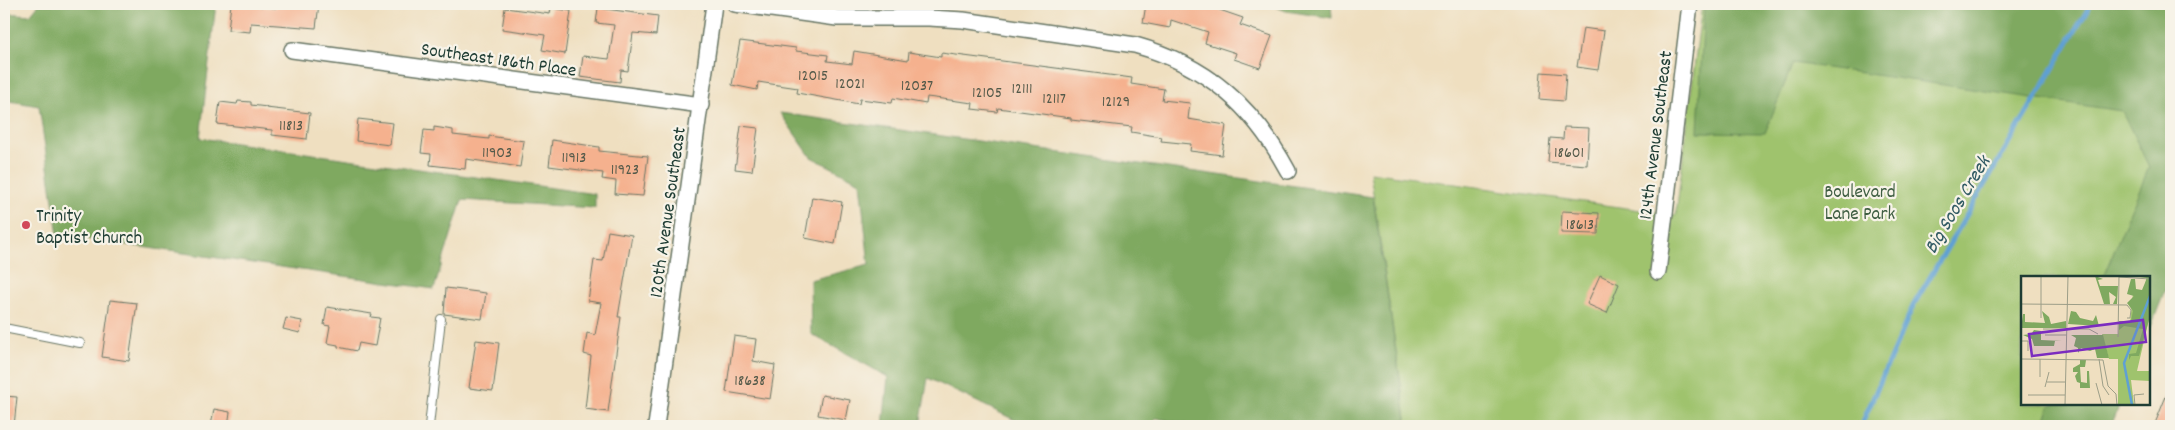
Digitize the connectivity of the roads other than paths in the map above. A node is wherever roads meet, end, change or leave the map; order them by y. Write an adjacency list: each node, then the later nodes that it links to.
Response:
1 (714, 4): 5 (street, 120th Avenue Southeast)
2 (735, 4): 6 (street)
3 (1690, 4): 7 (street, 124th Avenue Southeast)
4 (292, 50): 5 (street, Southeast 186th Place)
5 (701, 105): 12 (street, 120th Avenue Southeast)
6 (1288, 171)
7 (1658, 272)
8 (441, 319): 11 (lane)
9 (4, 328): 10 (lane)
10 (80, 343)
11 (429, 426)
12 (656, 426)

